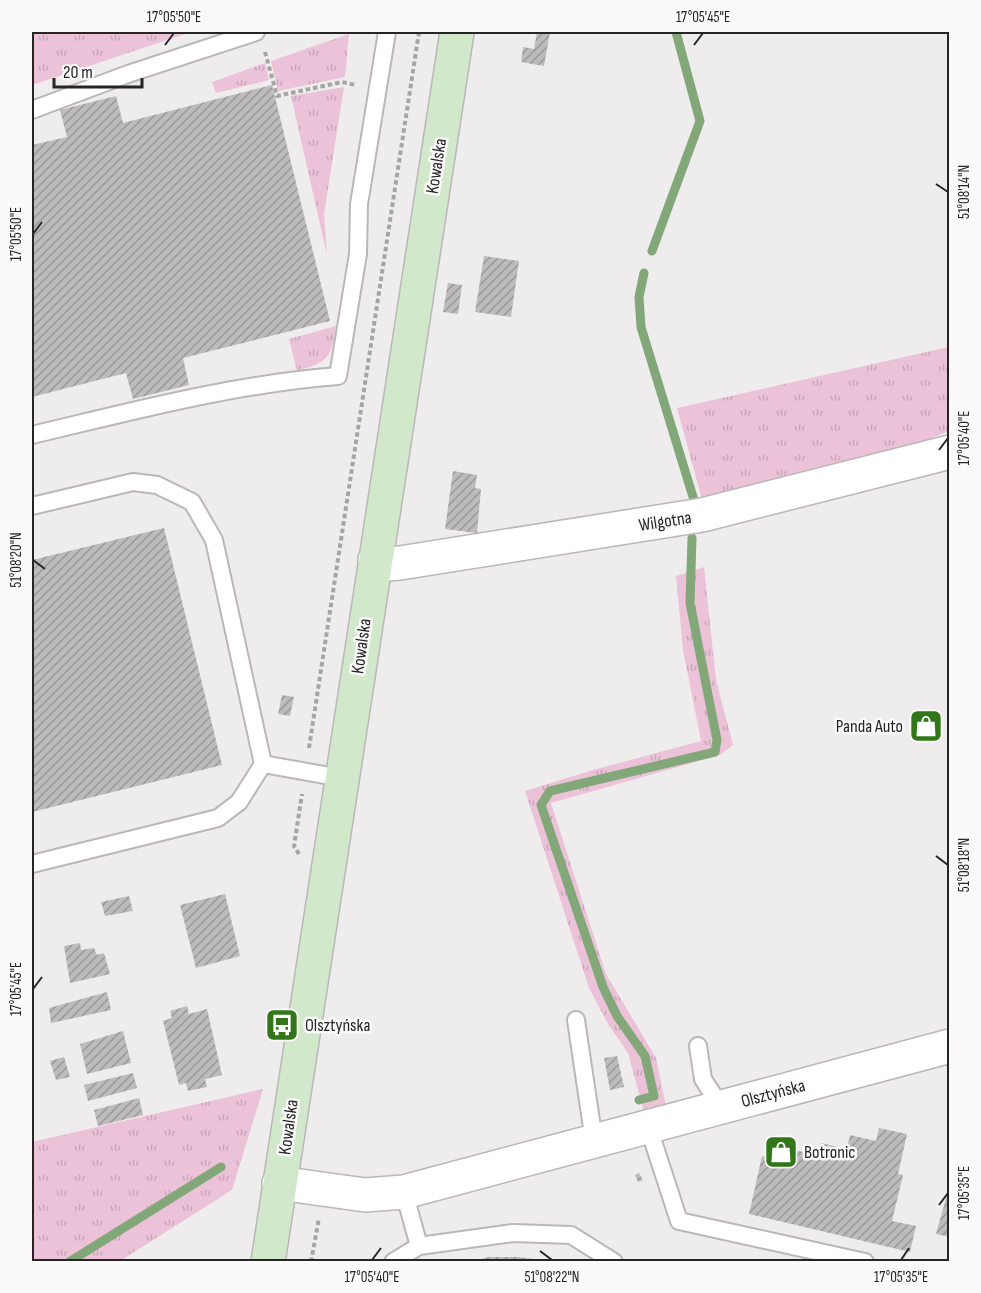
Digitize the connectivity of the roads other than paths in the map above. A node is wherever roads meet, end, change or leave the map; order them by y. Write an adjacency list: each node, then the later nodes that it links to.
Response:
1 (387, 32): 5 (lane)
2 (457, 32): 8 (street, Kowalska)
3 (260, 37): 4 (lane)
4 (32, 111)
5 (32, 435)
6 (950, 452): 8 (street, Wilgotna)
7 (32, 506): 9 (lane)
8 (375, 560): 10 (street, Kowalska)
9 (263, 764): 10 (lane); 11 (lane)
10 (341, 778): 16 (street, Kowalska)
11 (32, 864)
12 (576, 1020): 15 (lane)
13 (950, 1046): 14 (street, Olsztyńska)
14 (648, 1126): 15 (street, Olsztyńska); 22 (lane)
15 (594, 1141): 17 (street, Olsztyńska)
16 (279, 1184): 17 (street, Olsztyńska); 19 (street, Kowalska)
17 (404, 1192): 18 (lane)
18 (419, 1246): 20 (lane); 21 (lane)
19 (268, 1262)
20 (393, 1262)
21 (614, 1262)
22 (865, 1262)

